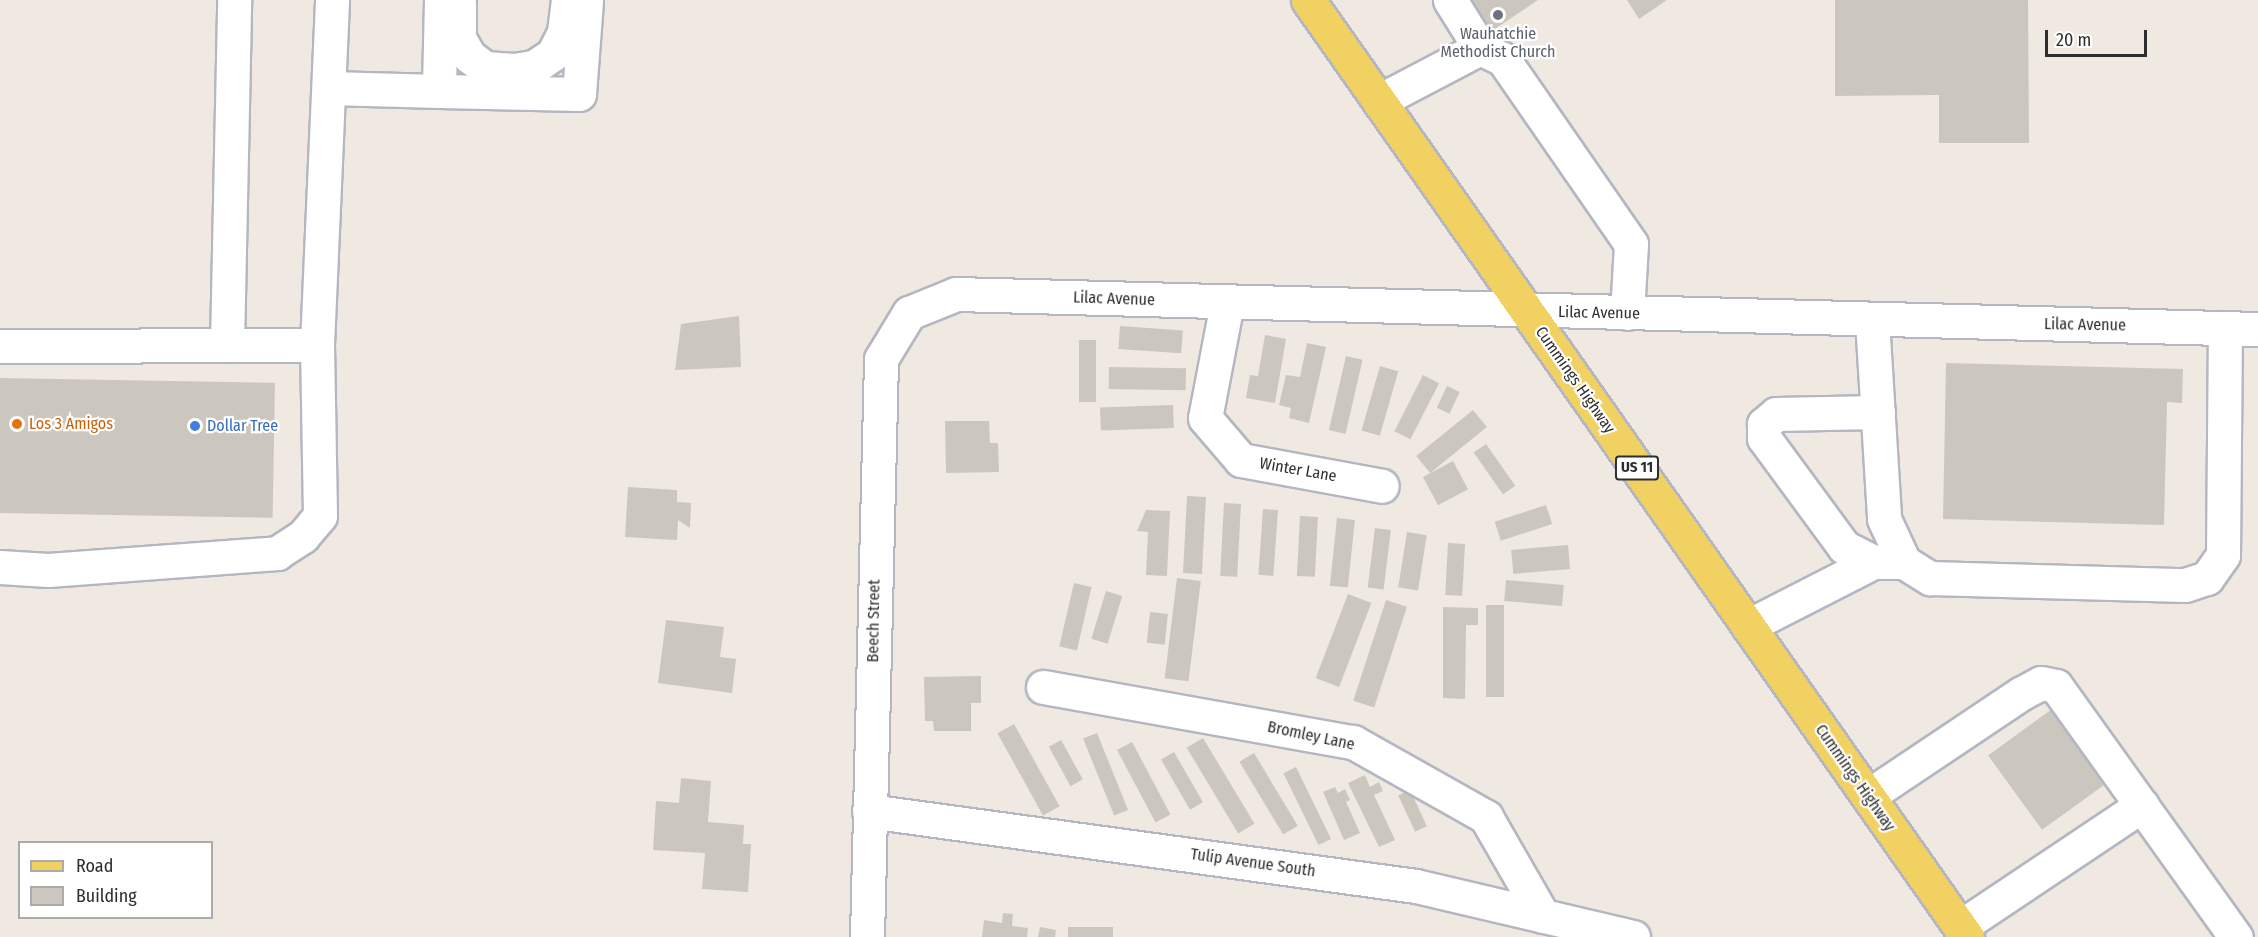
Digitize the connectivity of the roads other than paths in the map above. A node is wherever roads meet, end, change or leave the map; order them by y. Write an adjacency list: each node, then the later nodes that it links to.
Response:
1 (234, 0): 20 (street)
2 (332, 0): 10 (street)
3 (441, 0): 11 (street)
4 (459, 0): 5 (street)
5 (568, 0)
6 (586, 0): 11 (street)
7 (1308, 0): 12 (main road, Cummings Highway / US 11)
8 (1449, 0): 9 (street)
9 (1480, 48): 12 (street); 16 (street)
10 (329, 88): 11 (street); 21 (street)
11 (439, 91)
12 (1379, 101): 14 (main road, Cummings Highway / US 11)
13 (1227, 303): 14 (street, Lilac Avenue); 15 (street, Lilac Avenue); 24 (street, Winter Lane)
14 (1527, 311): 16 (street, Lilac Avenue); 27 (main road, Cummings Highway / US 11)
15 (909, 313): 31 (street, Beech Street)
16 (1627, 313): 17 (street, Lilac Avenue)
17 (1872, 320): 18 (street, Lilac Avenue); 23 (street)
18 (2226, 328): 19 (street, Lilac Avenue); 25 (street)
19 (2258, 329)
20 (227, 345): 21 (street); 22 (street)
21 (317, 345): 26 (street)
22 (0, 346)
23 (1878, 412): 25 (street); 25 (street)
24 (1382, 486)
25 (1888, 562): 27 (street)
26 (0, 567)
27 (1748, 626): 29 (main road, Cummings Highway / US 11)
28 (1043, 687): 32 (street, Bromley Lane)
29 (1868, 796): 30 (street); 33 (main road, Cummings Highway / US 11)
30 (2142, 805): 33 (street); 36 (street)
31 (869, 811): 32 (street, Tulip Avenue South); 34 (street, Beech Street)
32 (1543, 916): 35 (street, Tulip Avenue South)
33 (1964, 932)
34 (867, 937)
35 (1633, 937)
36 (2236, 937)

